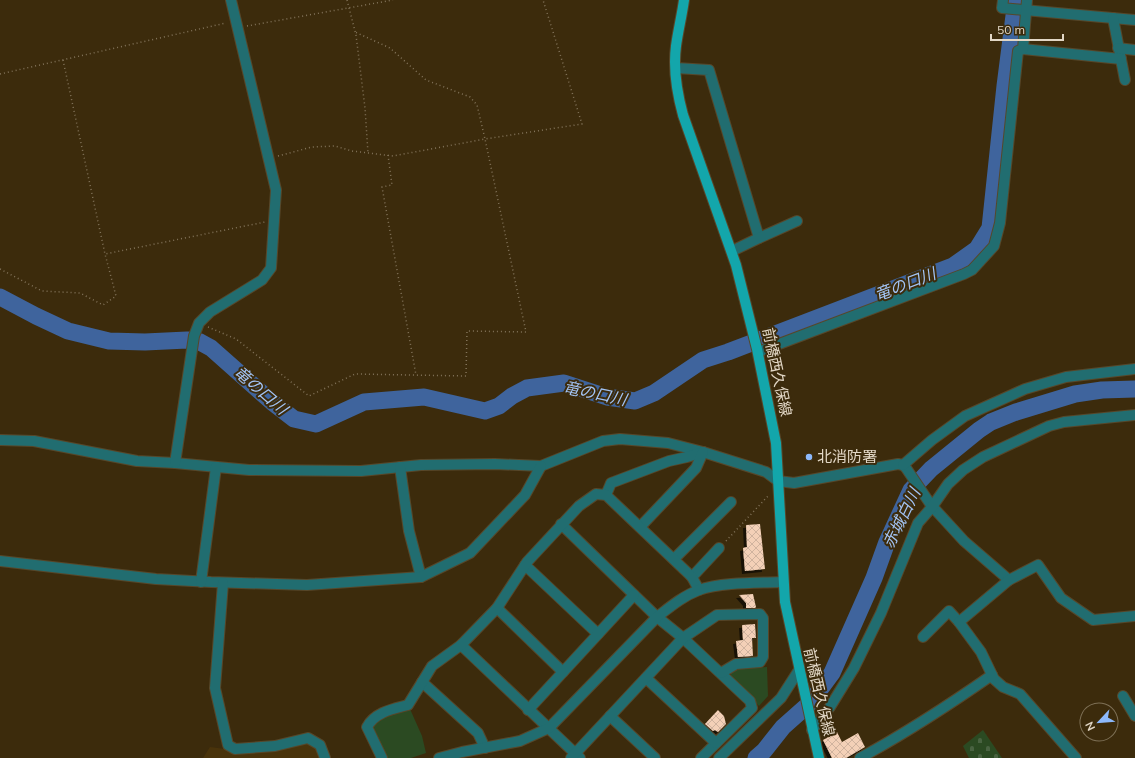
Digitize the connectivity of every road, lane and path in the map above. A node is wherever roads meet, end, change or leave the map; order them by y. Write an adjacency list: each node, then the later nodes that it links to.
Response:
1 (231, 0): 11 (street)
2 (347, 0): 8 (path)
3 (393, 0): 8 (path)
4 (543, 0): 21 (path)
5 (684, 0): 18 (main road, 前橋西久保線)
6 (1004, 4): 7 (street)
7 (1025, 6): 9 (street); 13 (street)
8 (349, 8): 11 (path); 12 (path)
9 (1113, 18): 10 (street); 14 (street)
10 (1135, 20)
11 (236, 24): 17 (path); 24 (street)
12 (355, 32): 21 (path); 22 (path)
13 (1023, 48): 16 (street); 32 (street)
14 (1118, 48): 15 (street); 16 (street)
15 (1135, 50)
16 (1121, 59): 20 (street)
17 (63, 60): 19 (path); 29 (path)
18 (676, 68): 27 (street); 28 (main road, 前橋西久保線)
19 (0, 74)
20 (1125, 80)
21 (485, 139): 23 (path); 34 (path)
22 (368, 153): 23 (path); 24 (path)
23 (388, 155): 34 (path)
24 (268, 158): 25 (street)
25 (273, 221): 29 (path); 31 (street)
26 (797, 221): 27 (street)
27 (759, 238): 28 (street)
28 (732, 251): 32 (main road, 前橋西久保線)
29 (105, 254): 30 (path)
30 (0, 269)
31 (199, 322): 34 (path); 38 (street)
32 (758, 350): 43 (main road, 前橋西久保線)
33 (1135, 369): 42 (street)
34 (416, 375)
35 (1135, 415): 46 (street)
36 (0, 440): 38 (street)
37 (703, 452): 39 (street); 43 (street); 44 (street); 48 (street)
38 (175, 462): 40 (street)
39 (540, 466): 41 (street); 53 (street)
40 (216, 467): 41 (street); 56 (street)
41 (400, 467): 53 (street)
42 (904, 467): 43 (street); 46 (street)
43 (778, 481): 49 (path); 57 (main road, 前橋西久保線)
44 (606, 495): 47 (street); 48 (street)
45 (730, 502): 50 (street)
46 (932, 506): 55 (street); 80 (street)
47 (561, 524): 52 (street); 60 (street)
48 (640, 527): 50 (street)
49 (719, 548): 54 (street)
50 (674, 559): 54 (street)
51 (0, 561): 56 (street)
52 (525, 565): 61 (street); 65 (street)
53 (420, 577): 58 (street)
54 (692, 577): 59 (street)
55 (1009, 580): 62 (street); 64 (street)
56 (201, 582): 58 (street)
57 (783, 582): 59 (street); 69 (main road, 前橋西久保線)
58 (223, 583): 84 (street)
59 (699, 590): 63 (street)
60 (634, 595): 63 (street); 65 (street)
61 (497, 608): 68 (street); 70 (street)
62 (1135, 616)
63 (658, 617): 67 (street); 79 (street)
64 (959, 622): 66 (street); 72 (street)
65 (598, 634): 70 (street)
66 (923, 637)
67 (683, 638): 71 (street); 71 (street); 73 (street)
68 (461, 645): 74 (street); 76 (street)
69 (800, 671): 80 (main road, 前橋西久保線); 89 (street)
70 (563, 672): 76 (street)
71 (721, 673): 81 (street)
72 (992, 675): 91 (street); 92 (street)
73 (646, 678): 77 (street); 81 (street)
74 (422, 682): 82 (street); 85 (street)
75 (1123, 696): 78 (street)
76 (528, 710): 79 (street)
77 (610, 716): 83 (street); 87 (street)
78 (1135, 716)
79 (549, 728): 82 (street); 83 (street)
80 (812, 729): 90 (main road, 前橋西久保線)
81 (716, 743): 88 (street)
82 (485, 748): 86 (street)
83 (576, 757)
84 (326, 758)
85 (382, 758)
86 (439, 758)
87 (655, 758)
88 (701, 758)
89 (719, 758)
90 (819, 758)
91 (860, 758)
92 (1076, 758)

